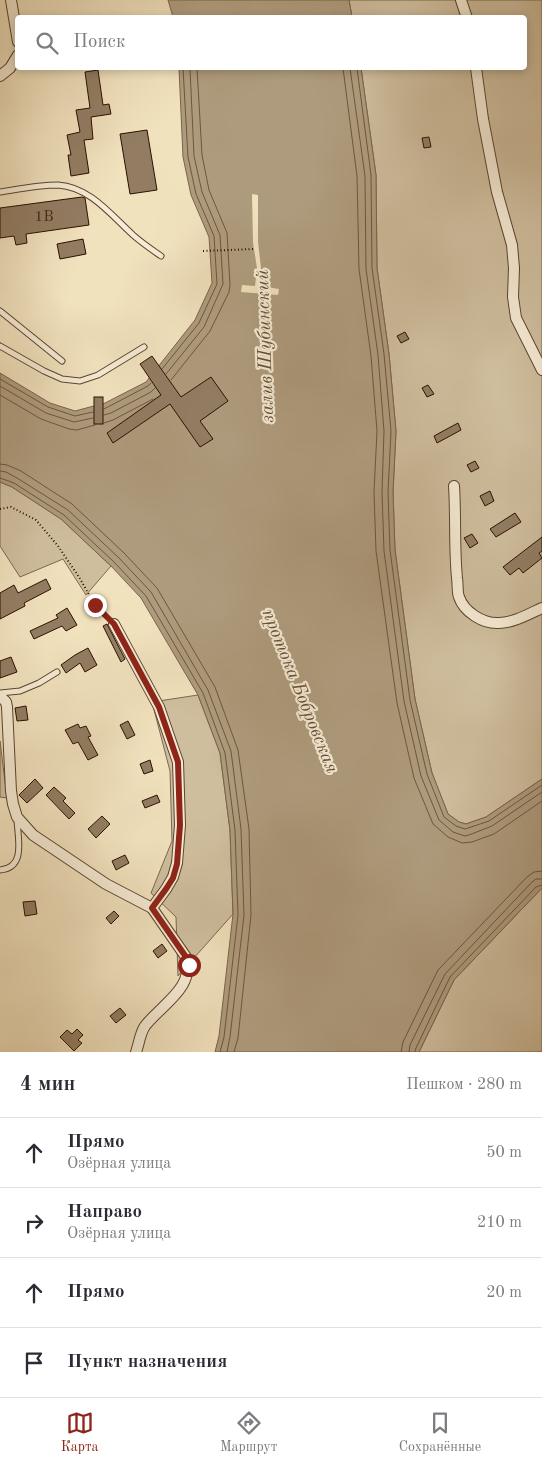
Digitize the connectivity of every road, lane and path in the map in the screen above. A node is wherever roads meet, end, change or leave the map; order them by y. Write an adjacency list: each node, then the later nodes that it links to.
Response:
1 (11, 0): 4 (street)
2 (461, 0): 3 (street)
3 (466, 15)
4 (15, 24)
5 (15, 60): 7 (street)
6 (476, 70): 16 (street)
7 (0, 76)
8 (0, 192): 11 (lane)
9 (254, 248): 10 (path)
10 (203, 252)
11 (160, 256)
12 (0, 311): 15 (lane)
13 (0, 346): 14 (lane)
14 (144, 347)
15 (62, 360)
16 (542, 370)
17 (454, 486): 19 (street)
18 (0, 510): 20 (path)
19 (542, 608)
20 (114, 624): 25 (street)
21 (57, 672): 22 (lane)
22 (0, 694): 23 (street)
23 (17, 817): 24 (lane); 25 (street)
24 (0, 870)
25 (152, 908): 26 (street)
26 (136, 1052)

